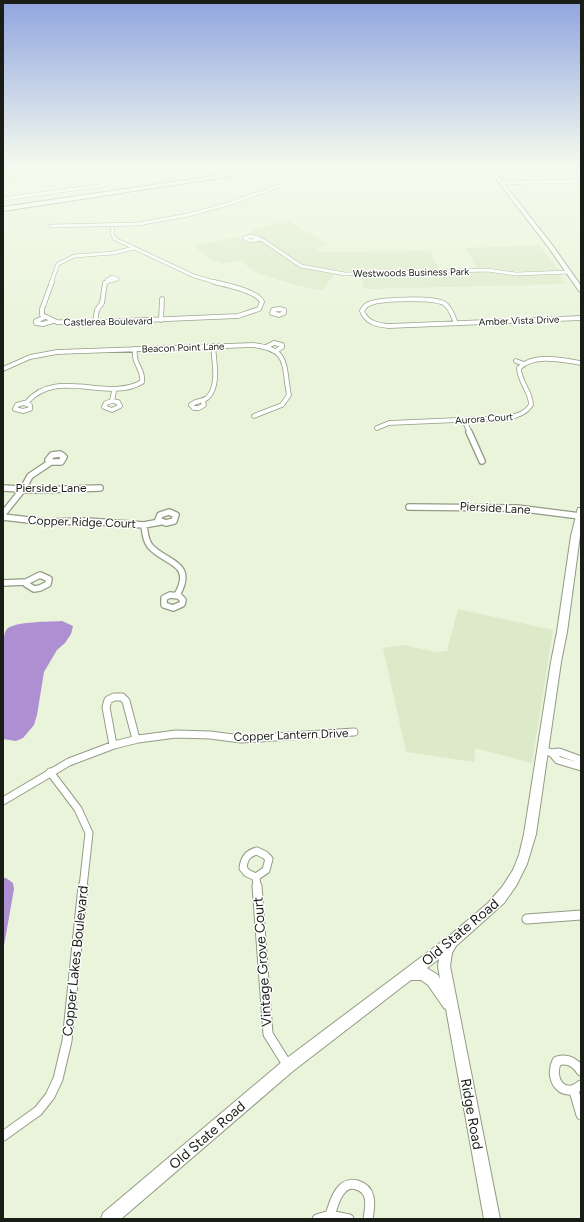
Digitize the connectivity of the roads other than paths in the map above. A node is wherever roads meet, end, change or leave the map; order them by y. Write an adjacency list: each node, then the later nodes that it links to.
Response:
1 (128, 224): 3 (street)
2 (533, 224): 7 (street)
3 (113, 225): 4 (street); 6 (street)
4 (51, 226)
5 (261, 239): 7 (street, Westwoods Business Park)
6 (134, 248): 11 (street); 13 (street)
7 (569, 272): 9 (street)
8 (109, 281): 17 (street)
9 (581, 290)
10 (162, 298): 16 (street)
11 (259, 308): 12 (street); 16 (street, Castlerea Boulevard)
12 (272, 311)
13 (45, 317): 15 (street, Castlerea Boulevard); 15 (street)
14 (581, 318): 18 (street, Amber Vista Drive)
15 (53, 320): 17 (street, Castlerea Boulevard)
16 (161, 320): 17 (street, Castlerea Boulevard)
17 (95, 322)
18 (456, 323): 18 (street, Amber Vista Drive)
19 (214, 346): 20 (street, Beacon Point Lane); 21 (street, Beacon Point Lane); 29 (street)
20 (266, 347): 22 (street, Beacon Point Lane); 22 (street)
21 (135, 349): 26 (street, Beacon Point Lane); 27 (street)
22 (276, 351): 31 (street)
23 (516, 361): 25 (street)
24 (581, 363): 25 (street)
25 (524, 364): 32 (street, Aurora Court)
26 (3, 369)
27 (114, 391): 28 (street); 30 (street)
28 (112, 401)
29 (203, 401)
30 (26, 403)
31 (254, 416)
32 (464, 420): 33 (street, Aurora Court); 34 (street)
33 (377, 428)
34 (482, 461)
35 (51, 462): 38 (street)
36 (3, 488): 38 (street, Pierside Lane)
37 (100, 488): 38 (street, Pierside Lane)
38 (23, 489): 41 (street)
39 (409, 506): 40 (street, Pierside Lane)
40 (581, 514): 50 (street, Old State Road)
41 (3, 515): 43 (street, Copper Ridge Court)
42 (160, 522): 43 (street, Copper Ridge Court)
43 (144, 525): 46 (street)
44 (26, 582): 45 (street)
45 (3, 583)
46 (176, 595)
47 (354, 732): 48 (street, Copper Lantern Drive)
48 (136, 739): 49 (street, Copper Lantern Drive); 49 (street)
49 (113, 745): 53 (street, Copper Lantern Drive)
50 (547, 752): 51 (street); 52 (street); 58 (street, Old State Road)
51 (581, 760)
52 (581, 767)
53 (50, 772): 54 (street, Copper Lantern Drive); 65 (street, Copper Lakes Boulevard)
54 (3, 801)
55 (256, 878): 61 (street, Vintage Grove Court)
56 (581, 915): 57 (street)
57 (527, 919)
58 (452, 941): 59 (street, Old State Road); 60 (street, Ridge Road)
59 (410, 974): 60 (street, Ridge Road); 61 (street, Old State Road)
60 (453, 1010): 71 (street, Ridge Road)
61 (288, 1066): 67 (street, Old State Road)
62 (581, 1071): 63 (street)
63 (578, 1088): 64 (street)
64 (581, 1115)
65 (3, 1136)
66 (330, 1215): 68 (street); 69 (street); 70 (street)
67 (109, 1219)
68 (317, 1219)
69 (349, 1219)
70 (368, 1219)
71 (492, 1219)

